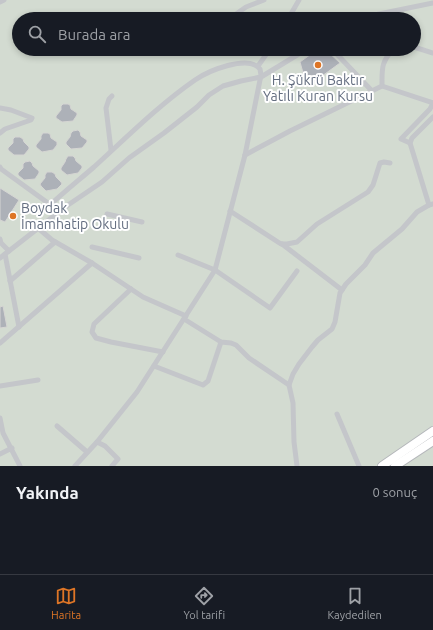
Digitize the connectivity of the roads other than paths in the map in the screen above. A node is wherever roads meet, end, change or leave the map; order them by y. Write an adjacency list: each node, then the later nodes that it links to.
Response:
1 (4, 0): 4 (street)
2 (264, 0): 6 (street)
3 (299, 0): 7 (street)
4 (0, 2)
5 (433, 3): 8 (street)
6 (240, 12)
7 (292, 12)
8 (389, 12)
9 (421, 49): 10 (street)
10 (433, 53)
11 (265, 56): 15 (street)
12 (296, 56): 16 (street)
13 (339, 56): 18 (street)
14 (387, 56): 17 (street)
15 (258, 66): 16 (street); 25 (street)
16 (261, 77): 26 (street); 32 (street)
17 (382, 86): 18 (street); 20 (street)
18 (372, 91): 26 (street)
19 (112, 96): 25 (street)
20 (433, 103): 24 (street)
21 (0, 108): 23 (street)
22 (433, 117): 24 (street)
23 (0, 133)
24 (410, 143): 29 (street)
25 (112, 150): 30 (street)
26 (244, 155): 31 (street)
27 (390, 163): 38 (street)
28 (0, 167): 30 (street)
29 (431, 204): 49 (street)
30 (50, 205): 32 (street)
31 (230, 211): 38 (street); 45 (street)
32 (59, 212): 35 (street)
33 (107, 214): 34 (street)
34 (142, 222)
35 (38, 228): 37 (street); 40 (street)
36 (0, 241): 40 (street)
37 (55, 242): 44 (street); 47 (street)
38 (281, 244): 49 (street)
39 (92, 247): 43 (street)
40 (7, 253): 42 (street); 47 (street)
41 (178, 255): 45 (street)
42 (0, 258)
43 (139, 258)
44 (92, 263): 48 (street); 51 (street)
45 (215, 270): 46 (street); 50 (street)
46 (297, 271)
47 (10, 281): 51 (street)
48 (131, 289): 50 (street); 54 (street)
49 (342, 290): 57 (street)
50 (185, 317): 52 (street); 54 (street)
51 (19, 327): 53 (street)
52 (221, 342): 55 (street); 57 (street)
53 (0, 343)
54 (163, 352): 55 (street)
55 (154, 366): 64 (street)
56 (38, 380): 58 (street)
57 (289, 384): 71 (street)
58 (0, 386)
59 (337, 414): 72 (street)
60 (0, 418): 65 (street)
61 (57, 426): 66 (street)
62 (433, 431): 73 (main road)
63 (433, 441): 74 (main road)
64 (97, 442): 66 (street); 70 (street)
65 (12, 448): 67 (street); 68 (street)
66 (87, 452): 69 (street)
67 (0, 454)
68 (20, 466)
69 (75, 466)
70 (112, 466)
71 (297, 466)
72 (359, 466)
73 (382, 466)
74 (396, 466)

